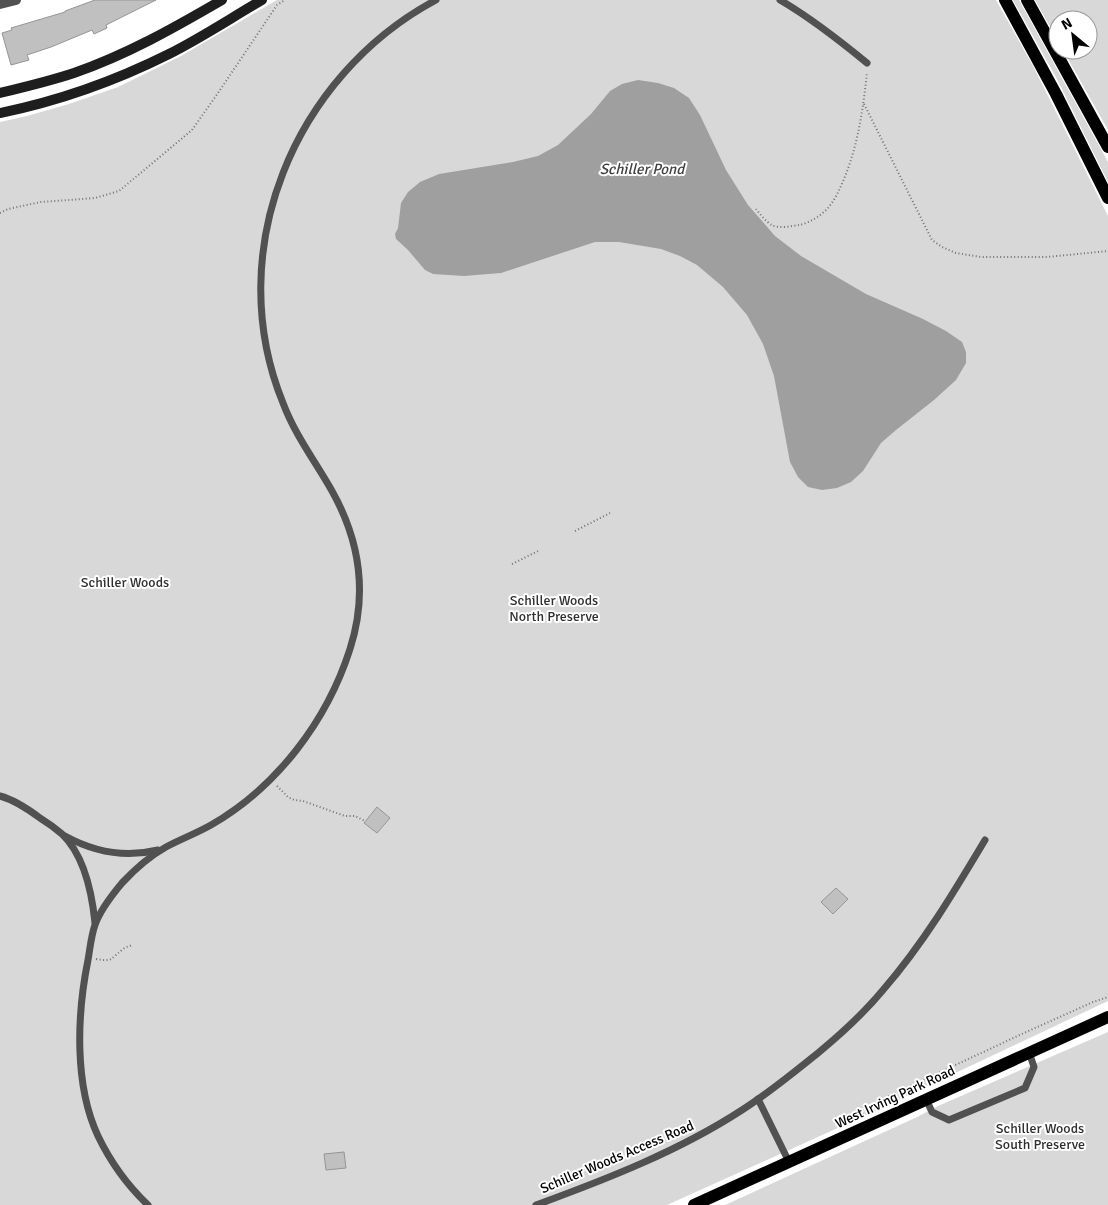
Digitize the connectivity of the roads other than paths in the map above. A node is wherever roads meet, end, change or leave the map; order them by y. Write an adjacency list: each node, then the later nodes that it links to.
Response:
1 (16, 0): 8 (street)
2 (222, 0): 10 (main road)
3 (262, 0): 11 (main road)
4 (436, 0): 17 (lane)
5 (780, 0): 9 (lane)
6 (1005, 0): 13 (main road)
7 (1027, 0): 12 (main road)
8 (0, 4)
9 (867, 63)
10 (0, 93)
11 (0, 113)
12 (1108, 147)
13 (1108, 198)
14 (0, 796): 15 (lane)
15 (63, 836): 17 (lane); 18 (lane)
16 (984, 840): 21 (lane, Schiller Woods Access Road)
17 (163, 849): 18 (lane)
18 (95, 923): 24 (lane)
19 (1108, 1017): 20 (main road, West Irving Park Road)
20 (1029, 1052): 22 (main road, West Irving Park Road); 22 (lane)
21 (758, 1099): 23 (lane); 25 (lane, Schiller Woods Access Road)
22 (926, 1099): 23 (main road, West Irving Park Road)
23 (789, 1162): 26 (main road, West Irving Park Road)
24 (148, 1205)
25 (536, 1205)
26 (694, 1205)

